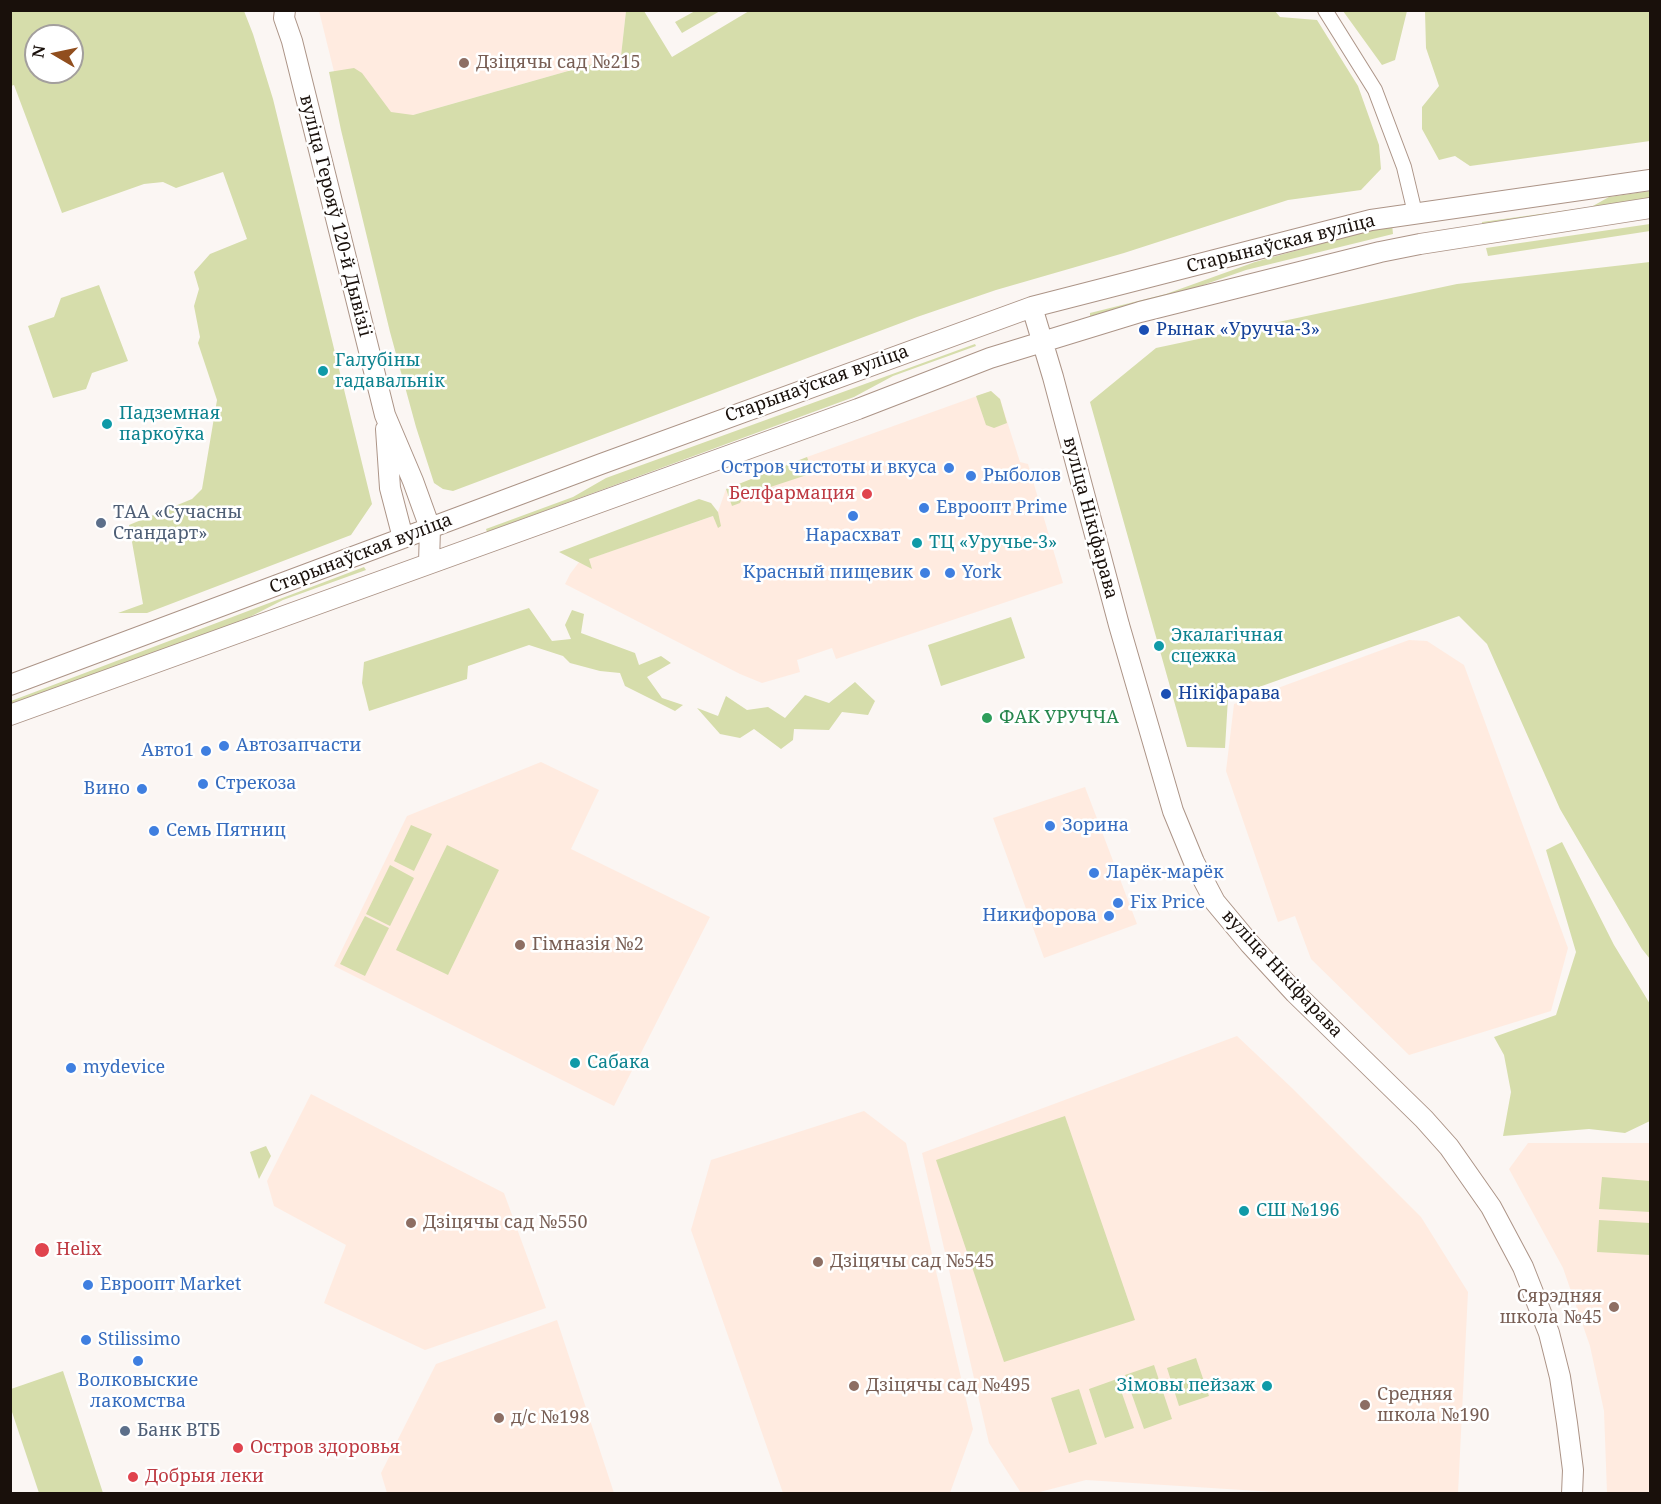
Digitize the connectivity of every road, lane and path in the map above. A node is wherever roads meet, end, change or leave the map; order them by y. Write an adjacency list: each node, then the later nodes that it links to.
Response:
1 (1325, 10): 5 (street)
2 (282, 13): 9 (main road, вуліца Герояў 120-й Дывізіі)
3 (1650, 180): 5 (main road, Старынаўская вуліца)
4 (1650, 208): 6 (main road, Старынаўская вуліца)
5 (1415, 213): 6 (main road); 7 (main road, Старынаўская вуліца)
6 (1420, 244): 8 (main road, Старынаўская вуліца)
7 (1032, 307): 8 (main road, вуліца Нікіфарава); 10 (main road, Старынаўская вуліца)
8 (1042, 343): 12 (main road, Старынаўская вуліца); 15 (main road, вуліца Нікіфарава)
9 (385, 415): 10 (main road, вуліца Герояў 120-й Дывізіі); 11 (main road, вуліца Герояў 120-й Дывізіі)
10 (430, 528): 11 (main road, Старынаўская вуліца); 12 (main road)
11 (403, 538): 12 (main road); 13 (main road, Старынаўская вуліца)
12 (429, 563): 14 (main road, Старынаўская вуліца)
13 (10, 685)
14 (10, 715)
15 (1572, 1494)

